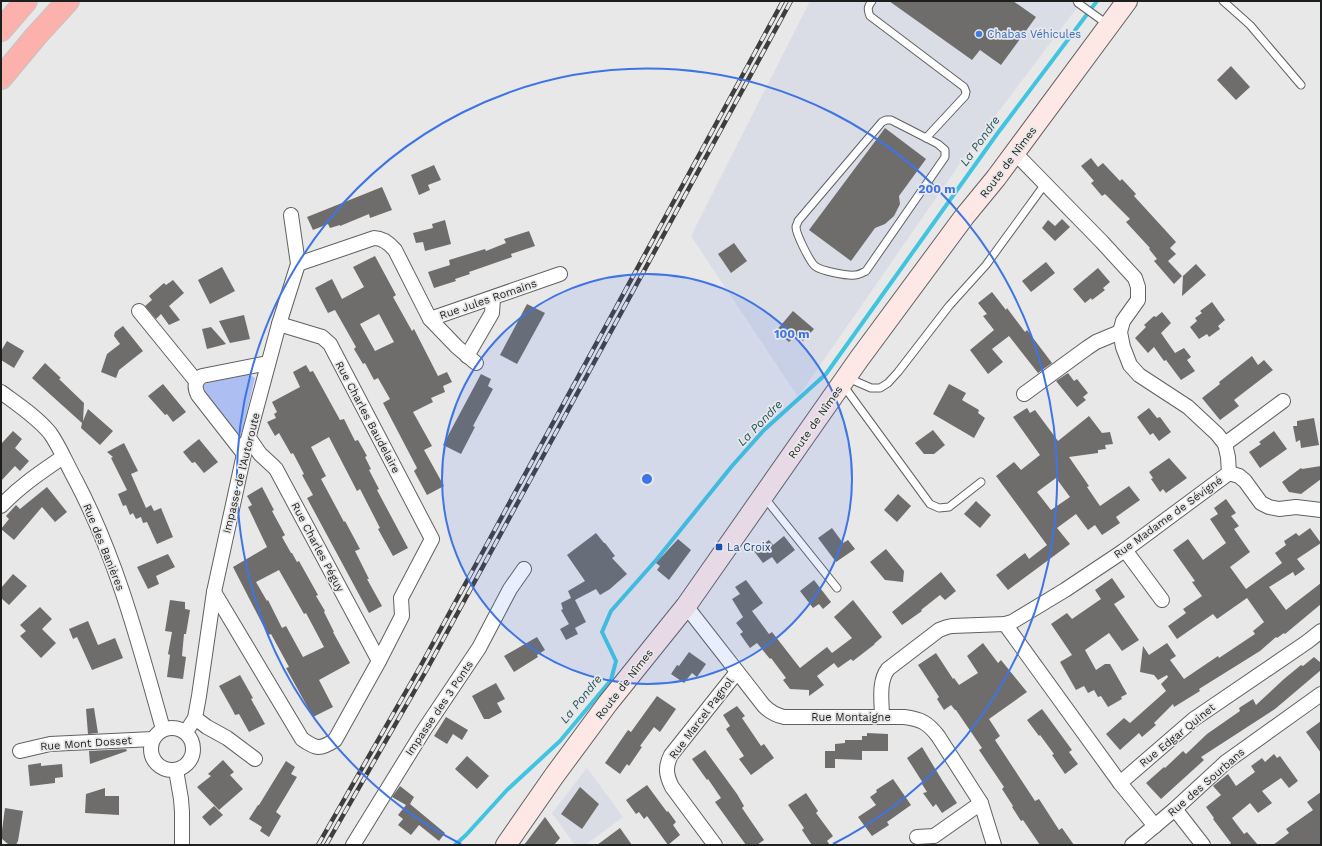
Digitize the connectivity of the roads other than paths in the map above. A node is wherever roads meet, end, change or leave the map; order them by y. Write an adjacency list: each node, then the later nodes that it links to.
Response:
1 (26, 1): 8 (highway)
2 (68, 1): 9 (highway)
3 (872, 1): 11 (lane)
4 (1077, 1): 7 (lane)
5 (1128, 1): 7 (street, Route de Nîmes)
6 (1223, 1): 10 (lane)
7 (1109, 26): 12 (street, Route de Nîmes)
8 (1, 30)
9 (1, 78)
10 (1301, 85)
11 (926, 138): 11 (lane)
12 (1015, 153): 13 (street); 23 (street, Route de Nîmes)
13 (1046, 184): 21 (street); 23 (lane)
14 (291, 215): 15 (street, Impasse de l'Autoroute)
15 (298, 264): 19 (street, Rue Jules Romains); 20 (street, Impasse de l'Autoroute)
16 (560, 274): 17 (street, Rue Jules Romains)
17 (493, 298): 19 (street, Rue Jules Romains); 19 (street)
18 (139, 311): 24 (street)
19 (430, 319)
20 (279, 324): 22 (street, Impasse de l'Autoroute); 45 (street, Rue Charles Baudelaire)
21 (1120, 332): 26 (street); 29 (street)
22 (268, 363): 24 (street); 28 (street, Impasse de l'Autoroute)
23 (844, 380): 33 (lane); 34 (street, Route de Nîmes)
24 (196, 381): 30 (street)
25 (1, 392): 31 (street, Rue des Banières)
26 (1024, 394)
27 (1283, 402): 29 (street)
28 (249, 438): 30 (street, Impasse de l'Autoroute); 45 (street, Rue Charles Péguy)
29 (1225, 444): 32 (street, Rue Madame de Sévigné)
30 (244, 454): 40 (street, Impasse de l'Autoroute)
31 (63, 457): 35 (street); 50 (street, Rue des Banières)
32 (1229, 473): 36 (street); 37 (street, Rue Madame de Sévigné)
33 (981, 482)
34 (763, 496): 39 (lane); 42 (street, Route de Nîmes)
35 (1, 506)
36 (1321, 510)
37 (1125, 550): 41 (street); 43 (street, Rue Madame de Sévigné)
38 (524, 570): 62 (street, Impasse des 3 Ponts)
39 (837, 588)
40 (214, 592): 45 (street); 49 (street, Impasse de l'Autoroute)
41 (1162, 600)
42 (686, 606): 46 (street, Rue Montaigne); 63 (street, Route de Nîmes)
43 (1005, 624): 48 (street, Rue Madame de Sévigné); 56 (street)
44 (1321, 631): 56 (street, Rue Edgar Quinet)
45 (379, 661)
46 (737, 672): 48 (street, Rue Montaigne); 64 (street, Rue Marcel Pagnol)
47 (1321, 694): 58 (street, Rue des Sourbans)
48 (882, 717): 57 (street, Rue Montaigne)
49 (195, 718): 51 (street, Impasse de l'Autoroute); 54 (street)
50 (163, 729): 51 (street); 52 (street)
51 (186, 732): 55 (street)
52 (153, 739): 53 (street, Rue Mont Dosset); 55 (street)
53 (20, 751)
54 (255, 759)
55 (176, 770): 61 (street)
56 (1120, 783): 59 (street)
57 (981, 803): 60 (street); 65 (street, Rue Montaigne)
58 (1175, 809): 59 (street, Rue des Sourbans); 67 (street)
59 (1155, 826): 66 (street, Rue des Sourbans)
60 (918, 837)
61 (182, 845)
62 (353, 845)
63 (506, 845)
64 (715, 845)
65 (994, 845)
66 (1132, 845)
67 (1203, 845)

